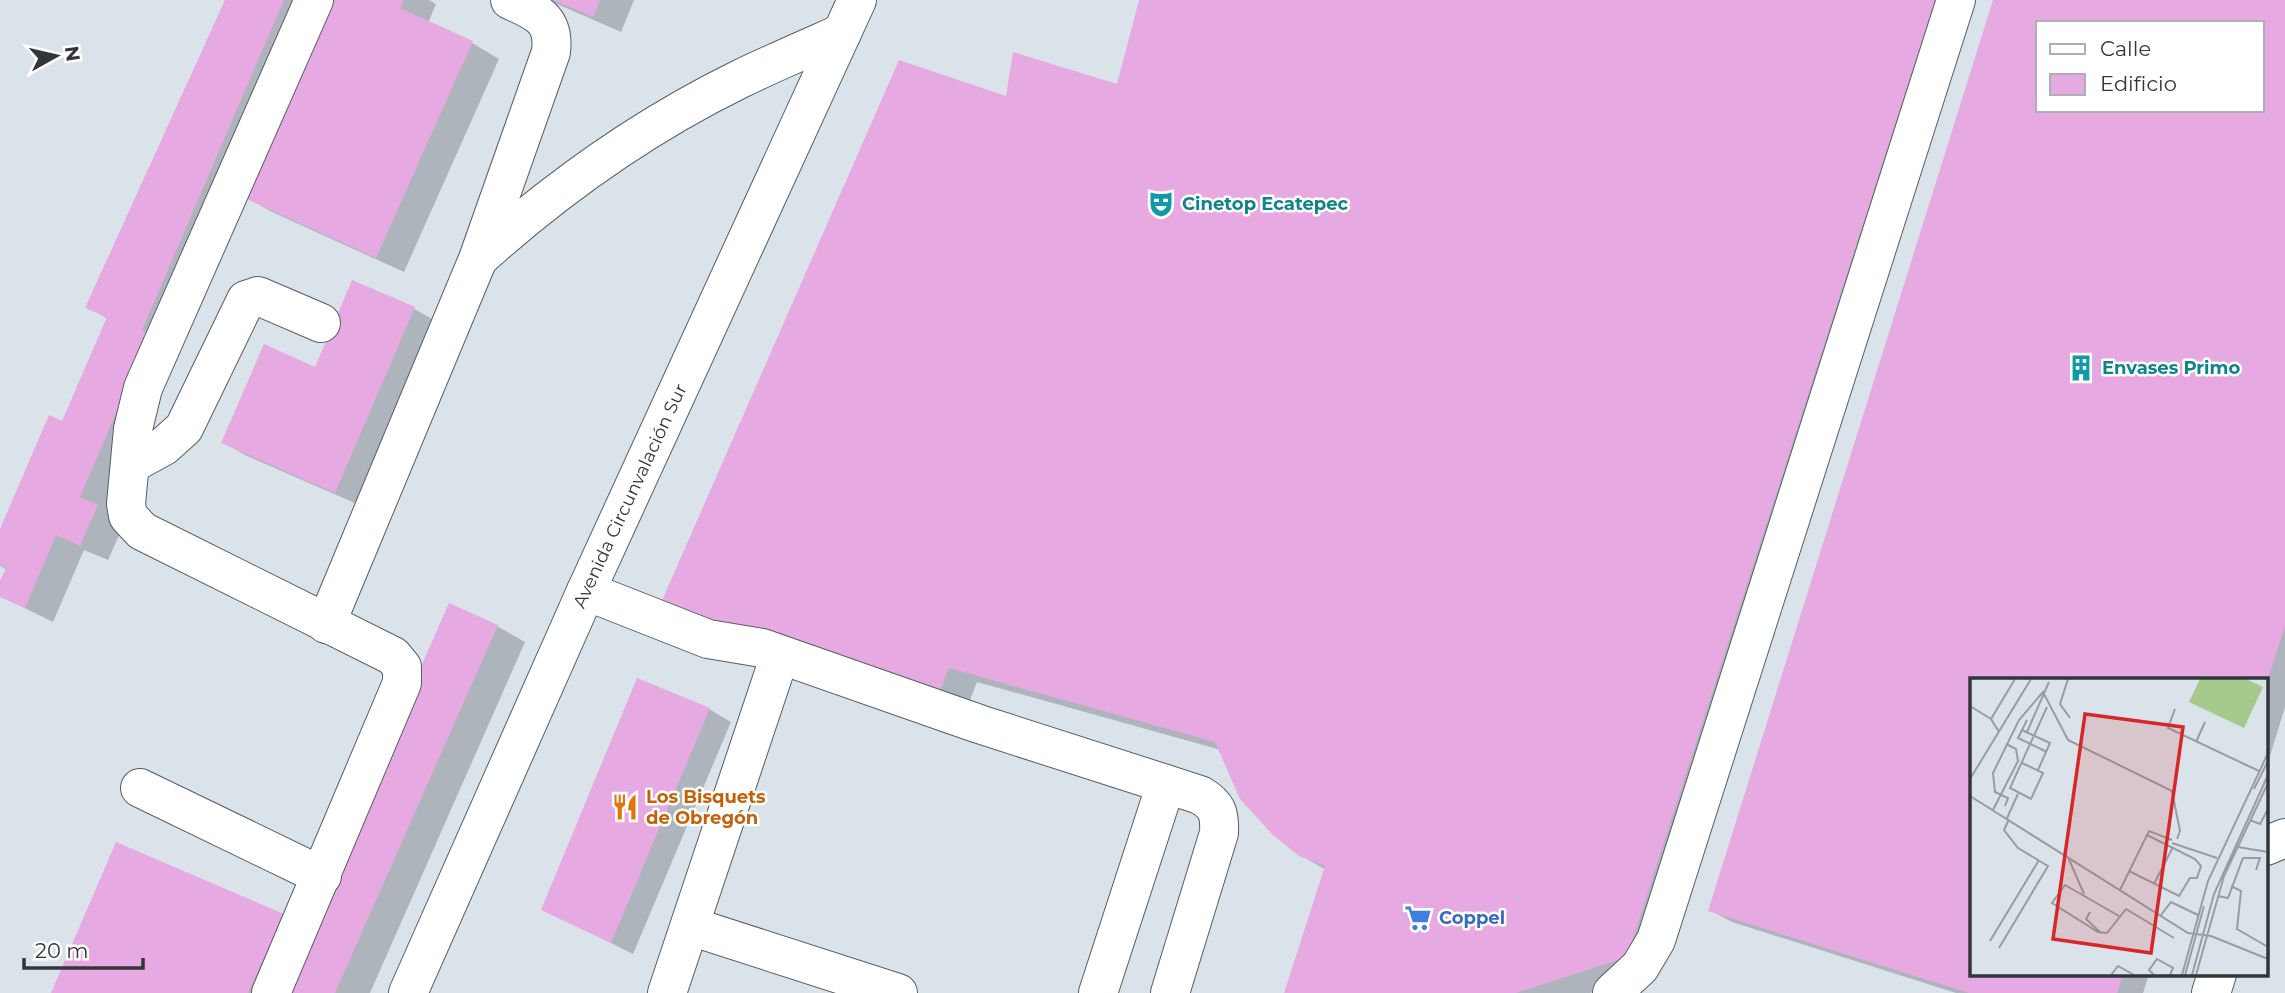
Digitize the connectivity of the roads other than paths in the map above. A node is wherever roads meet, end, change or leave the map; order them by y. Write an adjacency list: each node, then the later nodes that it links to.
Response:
1 (314, 0): 7 (street)
2 (510, 0): 5 (street)
3 (1956, 0): 24 (street)
4 (849, 16): 5 (street); 8 (street, Avenida Circunvalación Sur)
5 (478, 259): 9 (street)
6 (321, 323): 7 (street)
7 (131, 464): 9 (street)
8 (586, 591): 10 (street); 19 (street, Avenida Circunvalación Sur)
9 (326, 624): 15 (street)
10 (780, 655): 11 (street); 16 (street)
11 (1166, 784): 22 (street); 23 (street)
12 (140, 788): 15 (street)
13 (2285, 838): 14 (street)
14 (2268, 845)
15 (322, 876): 18 (street)
16 (690, 926): 20 (street); 21 (street)
17 (2216, 976): 25 (street)
18 (271, 993)
19 (408, 993)
20 (667, 993)
21 (898, 993)
22 (1098, 993)
23 (1170, 993)
24 (1612, 993)
25 (2211, 993)

